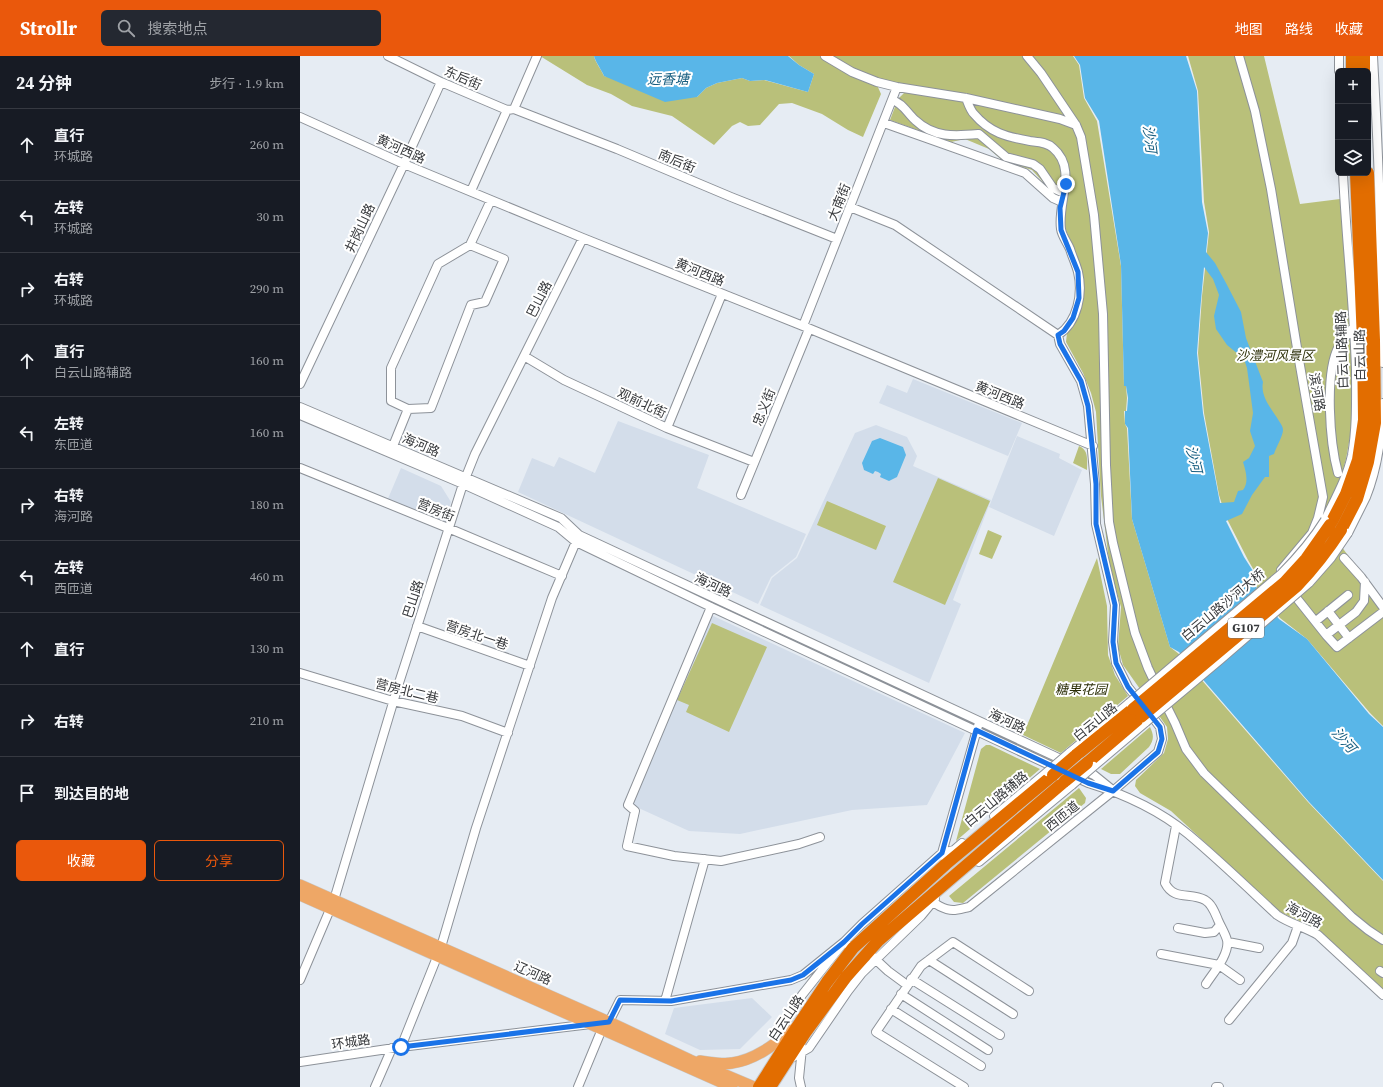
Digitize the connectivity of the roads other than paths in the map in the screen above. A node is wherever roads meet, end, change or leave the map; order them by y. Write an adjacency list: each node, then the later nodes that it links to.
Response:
1 (388, 56): 13 (street, 东后街)
2 (537, 56): 17 (street)
3 (825, 56): 14 (street)
4 (1027, 56): 18 (street)
5 (1239, 56): 66 (street, 滨河路)
6 (1338, 56): 10 (street)
7 (1352, 56): 11 (highway)
8 (1364, 56): 12 (highway)
9 (1373, 56): 40 (street)
10 (1339, 68)
11 (1352, 68)
12 (1364, 68)
13 (441, 82): 17 (street, 东后街); 23 (street, 井岗山路)
14 (897, 86): 15 (street); 16 (street, 大南街)
15 (966, 98): 20 (street); 28 (street)
16 (892, 100): 21 (street, 大南街); 28 (street)
17 (511, 110): 27 (street); 33 (street, 南后街)
18 (1066, 110): 20 (street); 22 (street)
19 (300, 117): 23 (street, 黄河西路)
20 (1060, 119): 22 (street)
21 (884, 123): 30 (street); 31 (street, 大南街)
22 (1076, 125): 90 (street)
23 (404, 164): 27 (street, 黄河西路); 41 (street, 井岗山路)
24 (1343, 176): 36 (street, 白云山路辅路)
25 (1356, 176): 36 (highway, 白云山路 / G107)
26 (1368, 176): 56 (highway, 白云山路 / G107)
27 (470, 191): 29 (street, 黄河西路)
28 (1064, 193): 30 (street)
29 (491, 200): 32 (street, 黄河西路); 34 (street)
30 (1062, 202): 38 (street)
31 (850, 207): 33 (street, 大南街); 38 (street)
32 (583, 238): 35 (street, 黄河西路); 39 (street, 巴山路)
33 (837, 239): 37 (street, 大南街)
34 (470, 245): 44 (street); 44 (street)
35 (722, 294): 37 (street, 黄河西路); 46 (street)
36 (1358, 322): 51 (street); 54 (highway, 白云山路 / G107)
37 (806, 327): 47 (street, 黄河西路); 49 (street, 忠义街)
38 (1058, 335): 47 (street, 西匝道)
39 (524, 356): 46 (street, 观前北街); 52 (street, 巴山路)
40 (1383, 363)
41 (300, 384)
42 (1383, 403): 56 (street)
43 (300, 407): 48 (street, 海河路)
44 (408, 409): 48 (street)
45 (300, 415): 48 (street, 海河路)
46 (667, 428): 49 (street, 观前北街)
47 (1093, 446): 78 (street, 西匝道)
48 (391, 450): 52 (street, 海河路)
49 (754, 462): 53 (street, 忠义街)
50 (300, 468): 55 (street, 营房街)
51 (1338, 473)
52 (464, 480): 55 (street, 巴山路); 57 (street, 海河路)
53 (741, 495)
54 (1328, 522): 74 (highway, 白云山路沙河大桥 / G107, bridge)
55 (448, 528): 59 (street, 营房街); 68 (street, 巴山路)
56 (1345, 531): 74 (highway, G107, bridge)
57 (577, 538): 59 (street); 62 (street, 海河路); 75 (street, 海河路)
58 (1344, 558): 60 (street)
59 (562, 576): 71 (street)
60 (1365, 582): 63 (street); 67 (street)
61 (1348, 595): 64 (street)
62 (711, 607): 76 (street, 海河路); 82 (street)
63 (1383, 607)
64 (1328, 611): 66 (street); 67 (street)
65 (1383, 612): 70 (street)
66 (1316, 621): 69 (street, 滨河路)
67 (1339, 625): 69 (street); 70 (street)
68 (417, 626): 71 (street, 营房北一巷); 73 (street, 巴山路)
69 (1326, 635): 70 (street, 滨河路)
70 (1349, 638)
71 (530, 666): 77 (street)
72 (300, 673): 73 (street, 营房北二巷)
73 (393, 701): 77 (street, 营房北二巷); 86 (street, 巴山路)
74 (1137, 713): 81 (highway, 白云山路 / G107, bridge); 85 (highway, 白云山路 / G107, bridge)
75 (979, 721): 76 (street); 78 (street, 海河路)
76 (976, 730): 78 (street, 海河路); 81 (street)
77 (508, 732): 94 (street)
78 (1113, 791): 79 (street, 海河路); 85 (street, 西匝道)
79 (1176, 826): 87 (street); 88 (street, 海河路)
80 (820, 837): 82 (street)
81 (944, 858): 92 (highway, 白云山路 / G107)
82 (705, 859): 106 (street)
83 (300, 885): 86 (main road, 辽河路)
84 (300, 895): 86 (main road, 辽河路)
85 (930, 900): 96 (highway, 白云山路 / G107)
86 (332, 904): 94 (main road, 辽河路); 99 (street, 巴山路)
87 (1220, 925): 89 (street); 91 (street)
88 (1298, 926): 105 (street, 海河路); 109 (street)
89 (1178, 928)
90 (1383, 940)
91 (1228, 942): 93 (street); 98 (street)
92 (849, 945): 106 (street); 112 (highway, 白云山路 / G107); 114 (street)
93 (1259, 948)
94 (439, 951): 110 (main road, 辽河路); 111 (main road, 辽河路); 115 (street)
95 (1161, 954): 98 (street)
96 (871, 956): 101 (street); 112 (highway, 白云山路 / G107); 118 (street)
97 (929, 960): 101 (street); 103 (street); 108 (street)
98 (1219, 965): 100 (street); 102 (street)
99 (300, 980)
100 (1240, 980)
101 (909, 982): 104 (street); 113 (street)
102 (1206, 984)
103 (1029, 991)
104 (901, 994): 107 (street); 117 (street)
105 (1383, 995)
106 (665, 1001): 111 (street)
107 (891, 1009): 122 (street); 131 (street)
108 (1013, 1014)
109 (1229, 1020)
110 (591, 1024): 111 (main road, 辽河路); 115 (street, 环城路)
111 (606, 1026): 121 (main road, 辽河路); 124 (street)
112 (801, 1030): 114 (main road); 118 (street); 119 (highway, 白云山路 / G107)
113 (1000, 1035)
114 (778, 1042): 119 (street); 121 (main road)
115 (401, 1047): 116 (street, 环城路)
116 (392, 1048): 120 (street, 环城路); 123 (street)
117 (988, 1050)
118 (802, 1052): 119 (street); 130 (street)
119 (783, 1058): 128 (highway, 白云山路 / G107); 129 (highway, 白云山路 / G107)
120 (300, 1062)
121 (689, 1064): 125 (main road); 126 (main road, 辽河路); 127 (main road, 辽河路)
122 (981, 1066)
123 (376, 1087)
124 (578, 1087)
125 (713, 1087)
126 (732, 1087)
127 (754, 1087)
128 (759, 1087)
129 (770, 1087)
130 (801, 1087)
131 (964, 1087)

